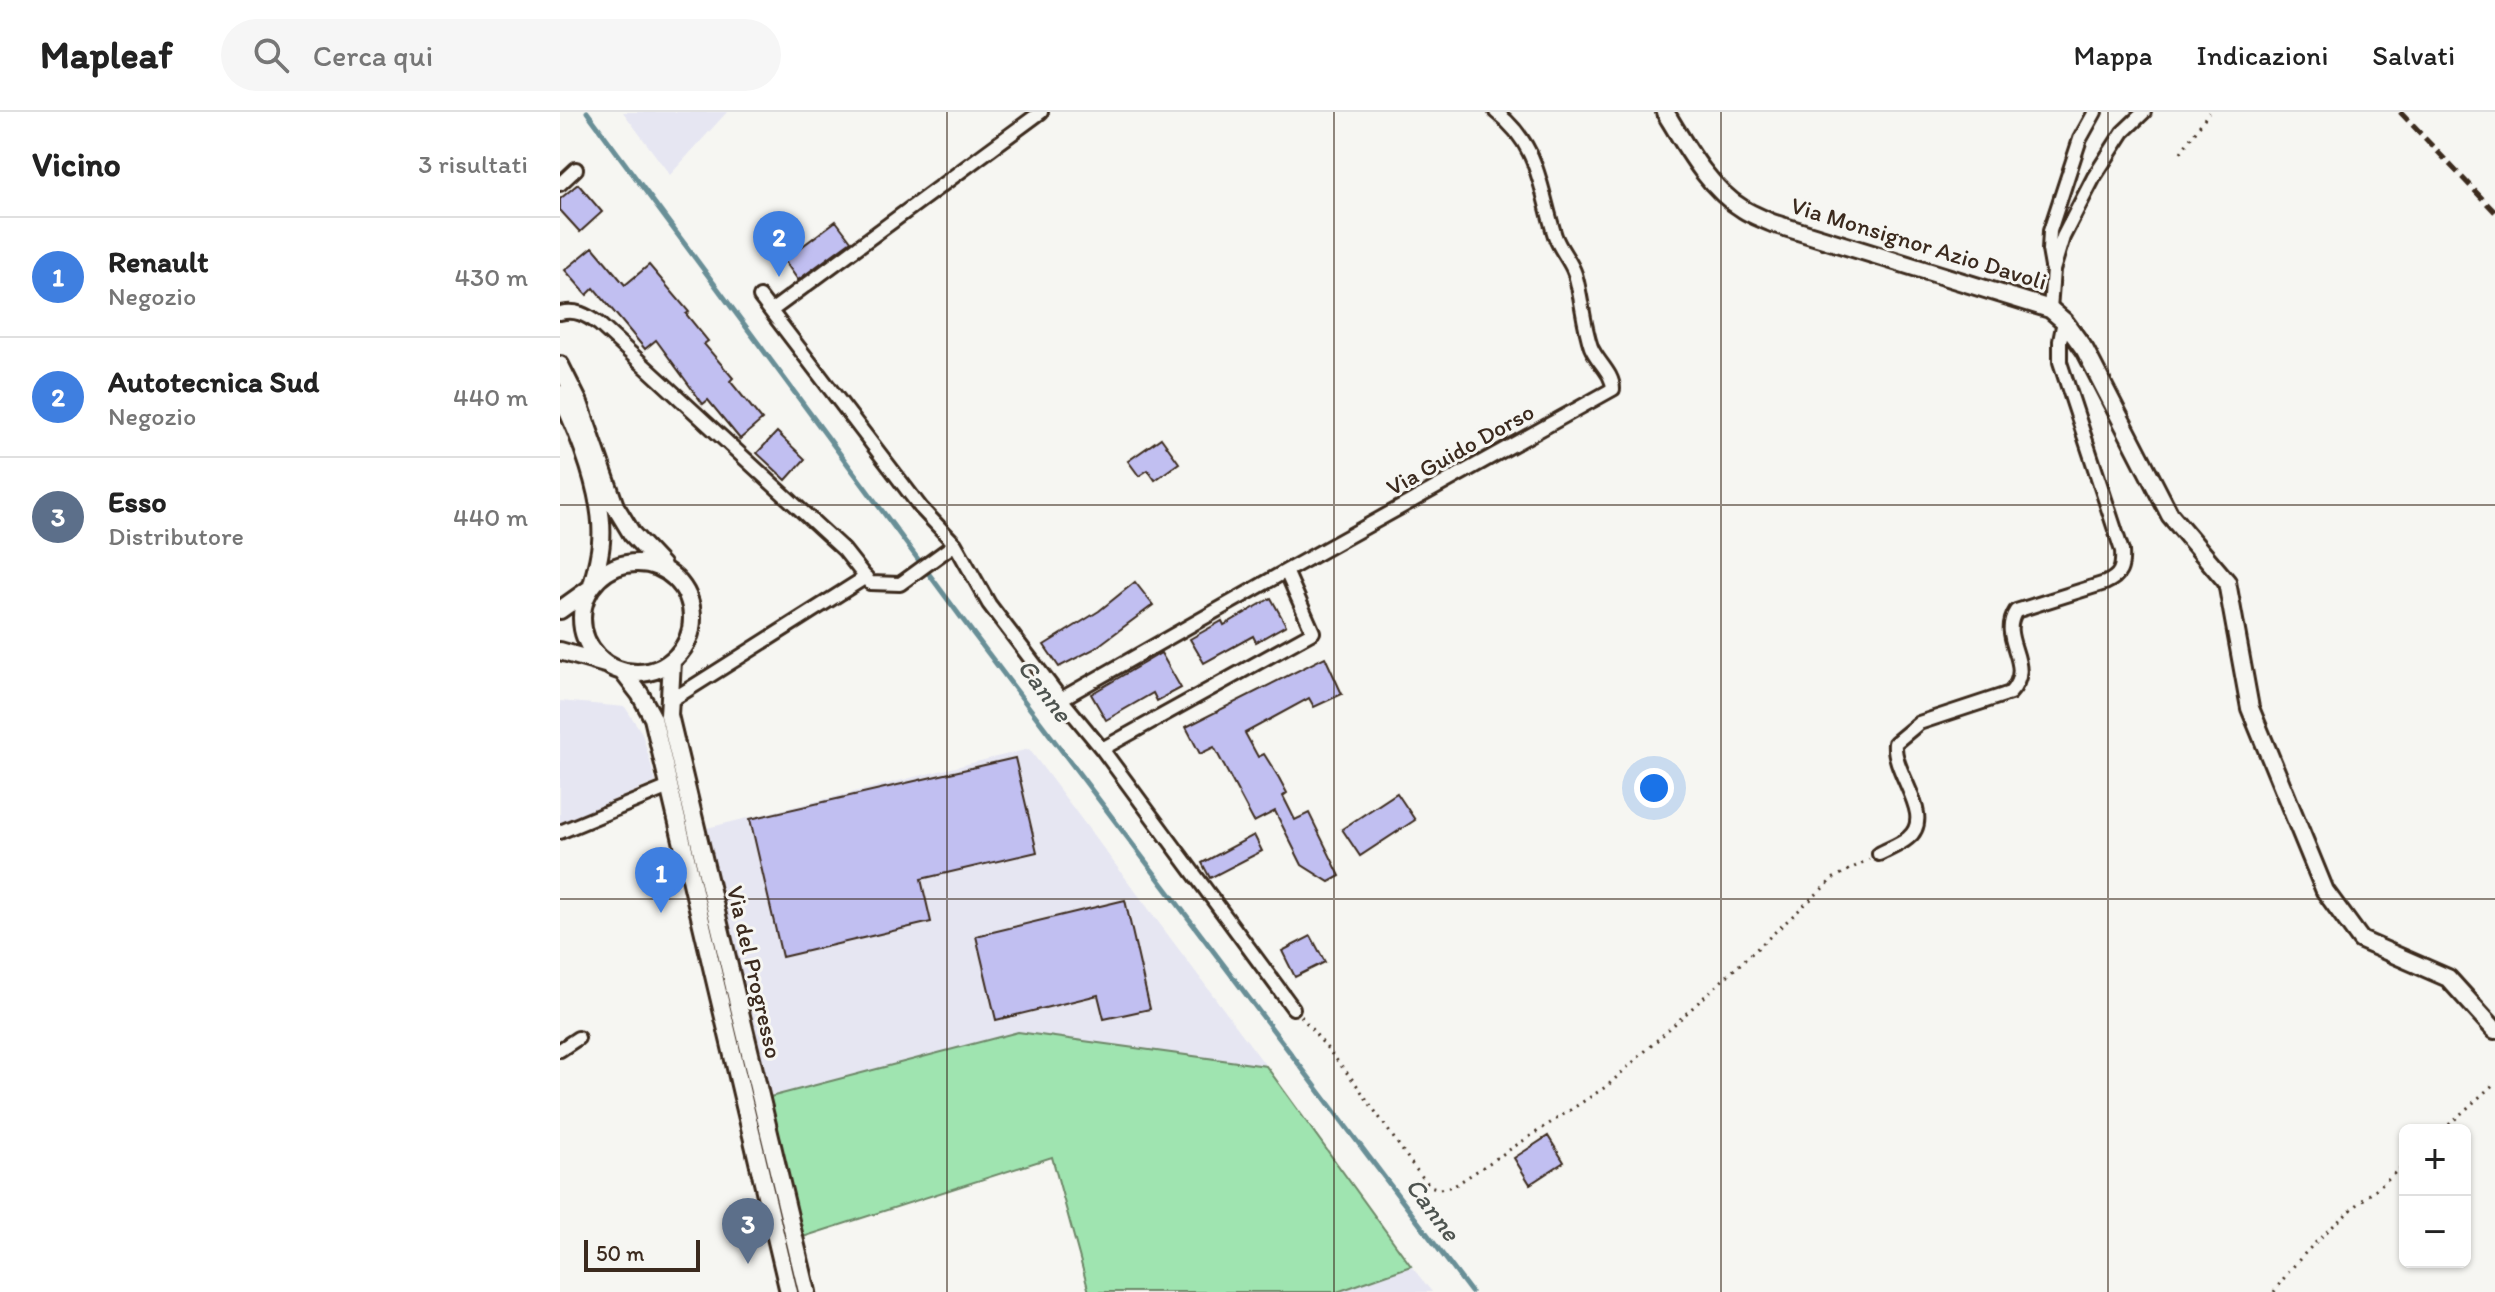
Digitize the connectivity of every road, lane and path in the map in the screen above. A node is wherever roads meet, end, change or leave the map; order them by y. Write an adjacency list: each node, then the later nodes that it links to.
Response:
1 (1041, 112): 14 (street)
2 (1496, 112): 20 (street, Via Guido Dorso)
3 (1665, 112): 13 (street, Via Monsignor Azio Davoli)
4 (2095, 112): 10 (street)
5 (2144, 112): 10 (street)
6 (2209, 112): 7 (path)
7 (2181, 152)
8 (576, 169): 9 (street)
9 (560, 184)
10 (2053, 270): 13 (street)
11 (760, 297): 14 (street)
12 (563, 309): 21 (street)
13 (2050, 309): 15 (street, Via Monsignor Azio Davoli)
14 (771, 311): 18 (street)
15 (2064, 321): 32 (street); 34 (street, Via Monsignor Azio Davoli)
16 (560, 365): 19 (street)
17 (560, 394): 22 (street)
18 (955, 544): 21 (street); 27 (street)
19 (666, 570): 22 (street); 25 (street)
20 (1286, 571): 27 (street, Via Guido Dorso); 29 (street)
21 (866, 577): 28 (street)
22 (591, 587): 23 (street); 26 (street)
23 (560, 610)
24 (560, 651): 26 (street)
25 (672, 661): 26 (street); 28 (street, Via del Progresso)
26 (615, 668): 30 (street, Via del Progresso)
27 (1061, 699): 29 (street)
28 (670, 701): 41 (street, Via del Progresso)
29 (1102, 749): 33 (street)
30 (669, 787): 31 (street); 40 (street, Via del Progresso)
31 (560, 832)
32 (1879, 854): 33 (path)
33 (1293, 1008)
34 (2495, 1030)
35 (578, 1038): 36 (street)
36 (560, 1050)
37 (2495, 1083): 38 (path)
38 (2450, 1124)
39 (2399, 1169): 42 (path)
40 (789, 1292)
41 (807, 1292)
42 (2274, 1292)

